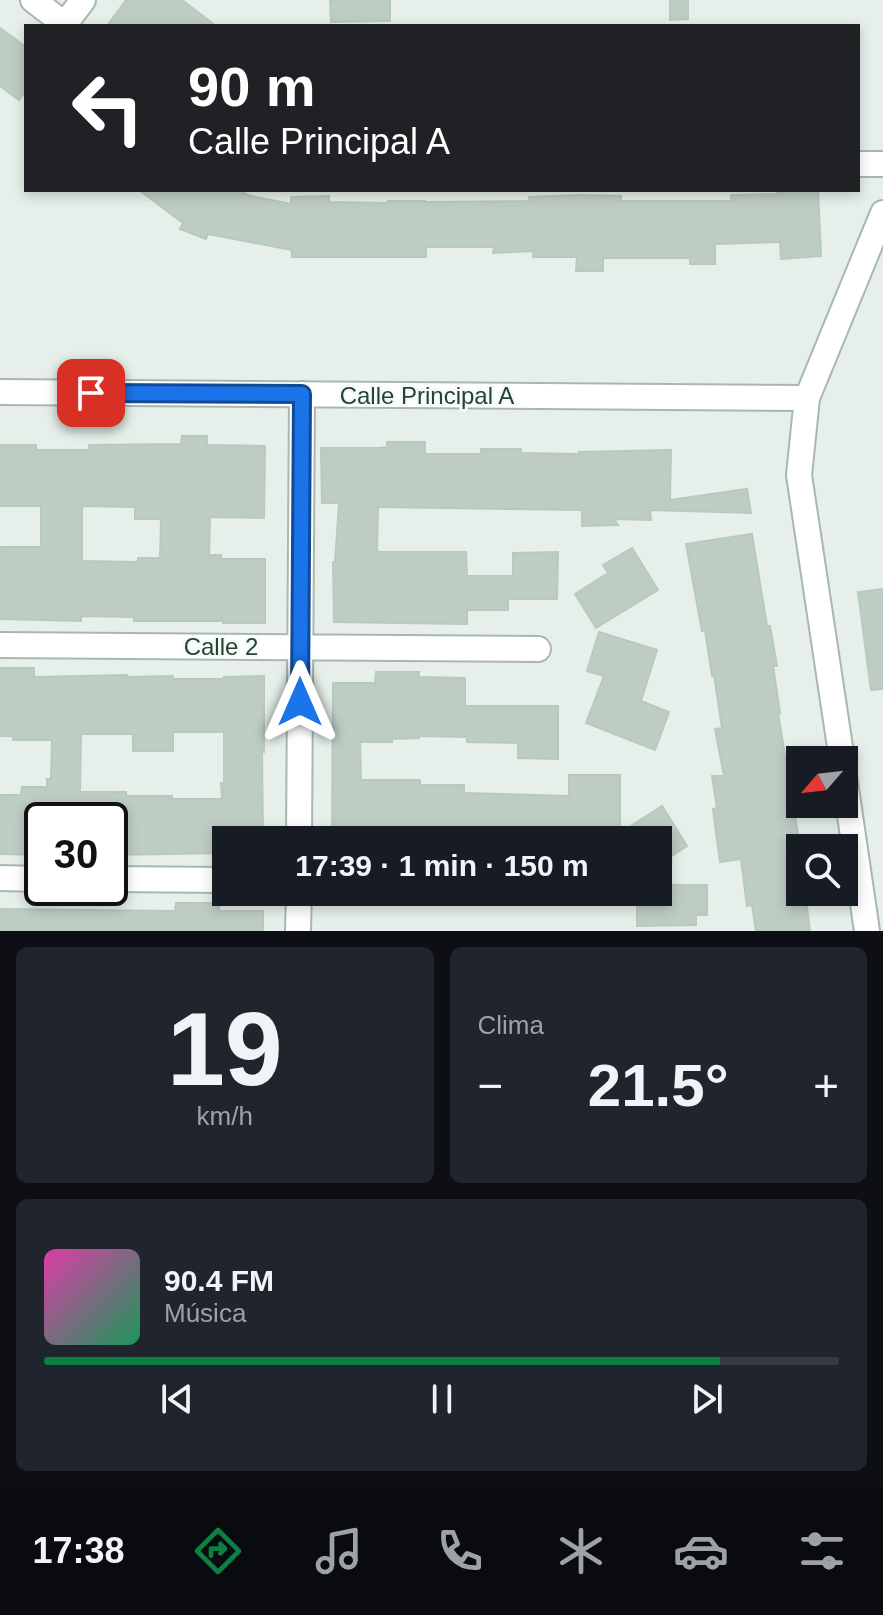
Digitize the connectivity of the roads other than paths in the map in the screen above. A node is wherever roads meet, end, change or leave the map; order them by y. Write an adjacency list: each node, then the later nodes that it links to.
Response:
1 (33, 0): 3 (street)
2 (83, 0): 4 (street)
3 (65, 24)
4 (67, 24)
5 (860, 164): 6 (street)
6 (883, 164)
7 (883, 213): 10 (street)
8 (0, 392): 9 (street, Calle Principal A)
9 (302, 394): 10 (street, Calle Principal A); 12 (street)
10 (807, 398): 14 (street)
11 (0, 645): 12 (street, Calle 2)
12 (300, 647): 13 (street, Calle 2); 16 (street)
13 (538, 649)
14 (840, 746)
15 (850, 818): 23 (street)
16 (299, 826)
17 (0, 878): 18 (street)
18 (24, 879)
19 (128, 879): 20 (street)
20 (212, 880)
21 (299, 906): 22 (street)
22 (298, 931)
23 (867, 931)

